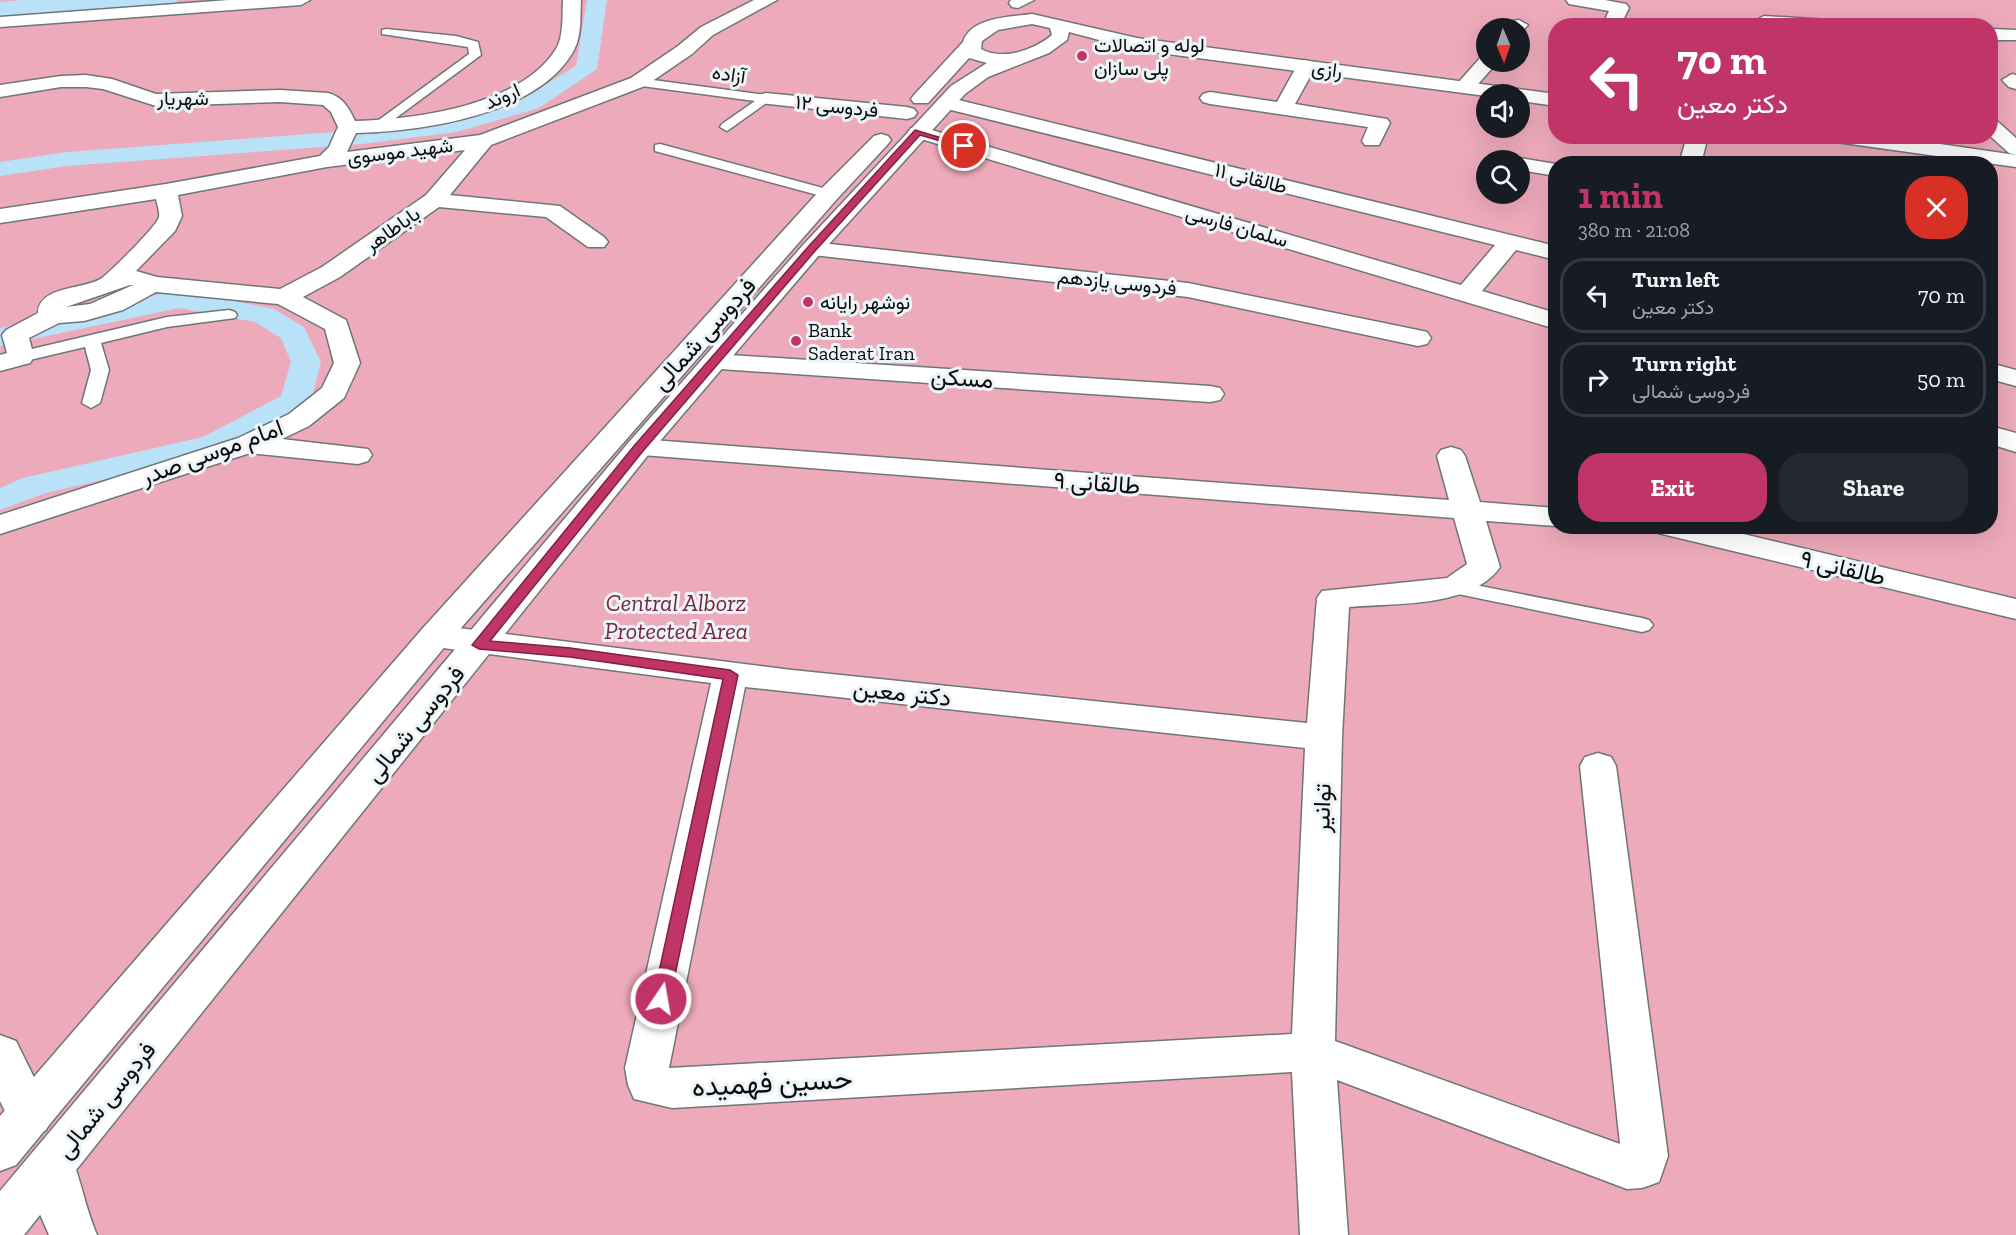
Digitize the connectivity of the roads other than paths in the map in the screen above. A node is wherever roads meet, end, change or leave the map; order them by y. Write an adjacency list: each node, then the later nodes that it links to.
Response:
1 (301, 0): 8 (street)
2 (572, 0): 30 (street, اروند)
3 (768, 0): 18 (street, شهید موسوی)
4 (1575, 0): 7 (street)
5 (1019, 1): 9 (street)
6 (990, 6): 12 (street)
7 (1615, 18)
8 (0, 22)
9 (1053, 22): 12 (street); 14 (street); 15 (street)
10 (386, 32): 30 (lane, اروند)
11 (1998, 34): 13 (street)
12 (982, 35): 15 (street); 28 (street, فردوسی شمالی)
13 (2016, 35)
14 (1137, 44): 15 (street); 16 (street, رازی)
15 (1025, 55): 26 (street, فردوسی شمالی)
16 (1306, 66): 19 (street, رازی); 27 (street)
17 (1478, 72): 19 (street)
18 (638, 82): 24 (lane, آزاده); 32 (street, شهید موسوی)
19 (1465, 87): 20 (street, رازی)
20 (1476, 89)
21 (0, 91): 34 (street, شهریار)
22 (1530, 97): 25 (street, رازی)
23 (1210, 98): 27 (street)
24 (766, 99): 28 (street, فردوسی ۱۲); 29 (lane, آزاده)
25 (1548, 99)
26 (946, 103): 28 (street, فردوسی شمالی); 47 (street, طالقانی ۱۱)
27 (1283, 109): 33 (street)
28 (913, 123): 44 (street, فردوسی شمالی); 49 (street, فردوسی شمالی); 53 (street, سلمان فارسی)
29 (727, 127)
30 (377, 128): 34 (street, اروند)
31 (1998, 132): 37 (street)
32 (484, 141): 34 (street, شهید موسوی); 45 (street, باباطاهر)
33 (1372, 141)
34 (339, 143): 43 (street, شهید موسوی)
35 (1894, 144): 38 (street)
36 (660, 148): 44 (lane)
37 (2016, 149)
38 (1980, 156)
39 (1998, 158): 40 (street)
40 (2016, 161)
41 (1530, 166): 42 (street)
42 (1548, 169)
43 (166, 191): 46 (street, شهید موسوی); 51 (street)
44 (829, 194): 79 (street, فردوسی شمالی)
45 (434, 200): 48 (street); 54 (street, باباطاهر)
46 (0, 216)
47 (1511, 241): 50 (street, طالقانی ۱۱); 53 (street)
48 (596, 242)
49 (812, 249): 58 (street, فردوسی یازدهم); 61 (street, فردوسی شمالی)
50 (1548, 251)
51 (113, 280): 52 (street, امام موسی صدر); 55 (street)
52 (148, 285): 54 (street, امام موسی صدر); 55 (street)
53 (1467, 293): 57 (street, سلمان فارسی)
54 (284, 297): 68 (street, امام موسی صدر)
55 (54, 315): 60 (street)
56 (229, 315): 59 (lane)
57 (1548, 318)
58 (1418, 338)
59 (92, 340): 60 (lane); 65 (lane)
60 (9, 348)
61 (714, 362): 64 (street, مسکن); 69 (street, فردوسی شمالی)
62 (1998, 373): 63 (street)
63 (2016, 378)
64 (1210, 394)
65 (91, 403)
66 (1998, 437): 67 (street)
67 (2016, 443)
68 (248, 444): 70 (street); 74 (street, امام موسی صدر)
69 (639, 448): 72 (street, طالقانی ۹); 80 (street, فردوسی شمالی)
70 (358, 455)
71 (1451, 456): 72 (street)
72 (1467, 510): 73 (street, طالقانی ۹); 76 (street, توانیر)
73 (1548, 516)
74 (0, 525)
75 (1702, 534): 77 (street, طالقانی ۹)
76 (1455, 587): 78 (lane); 82 (street, توانیر)
77 (2016, 609)
78 (1641, 625)
79 (435, 636): 80 (street, دکتر معین); 86 (street, فردوسی شمالی)
80 (479, 645): 81 (street, دکتر معین); 88 (street, فردوسی شمالی)
81 (730, 675): 82 (street, دکتر معین); 84 (street, حسین فهمیده)
82 (1324, 736): 84 (street, توانیر)
83 (1598, 765): 84 (street)
84 (1313, 1052): 91 (street, توانیر)
85 (0, 1054): 86 (street)
86 (30, 1116): 87 (street, فردوسی شمالی)
87 (0, 1150)
88 (52, 1166): 89 (street, فردوسی شمالی); 90 (street)
89 (0, 1228)
90 (73, 1235)
91 (1324, 1235)

